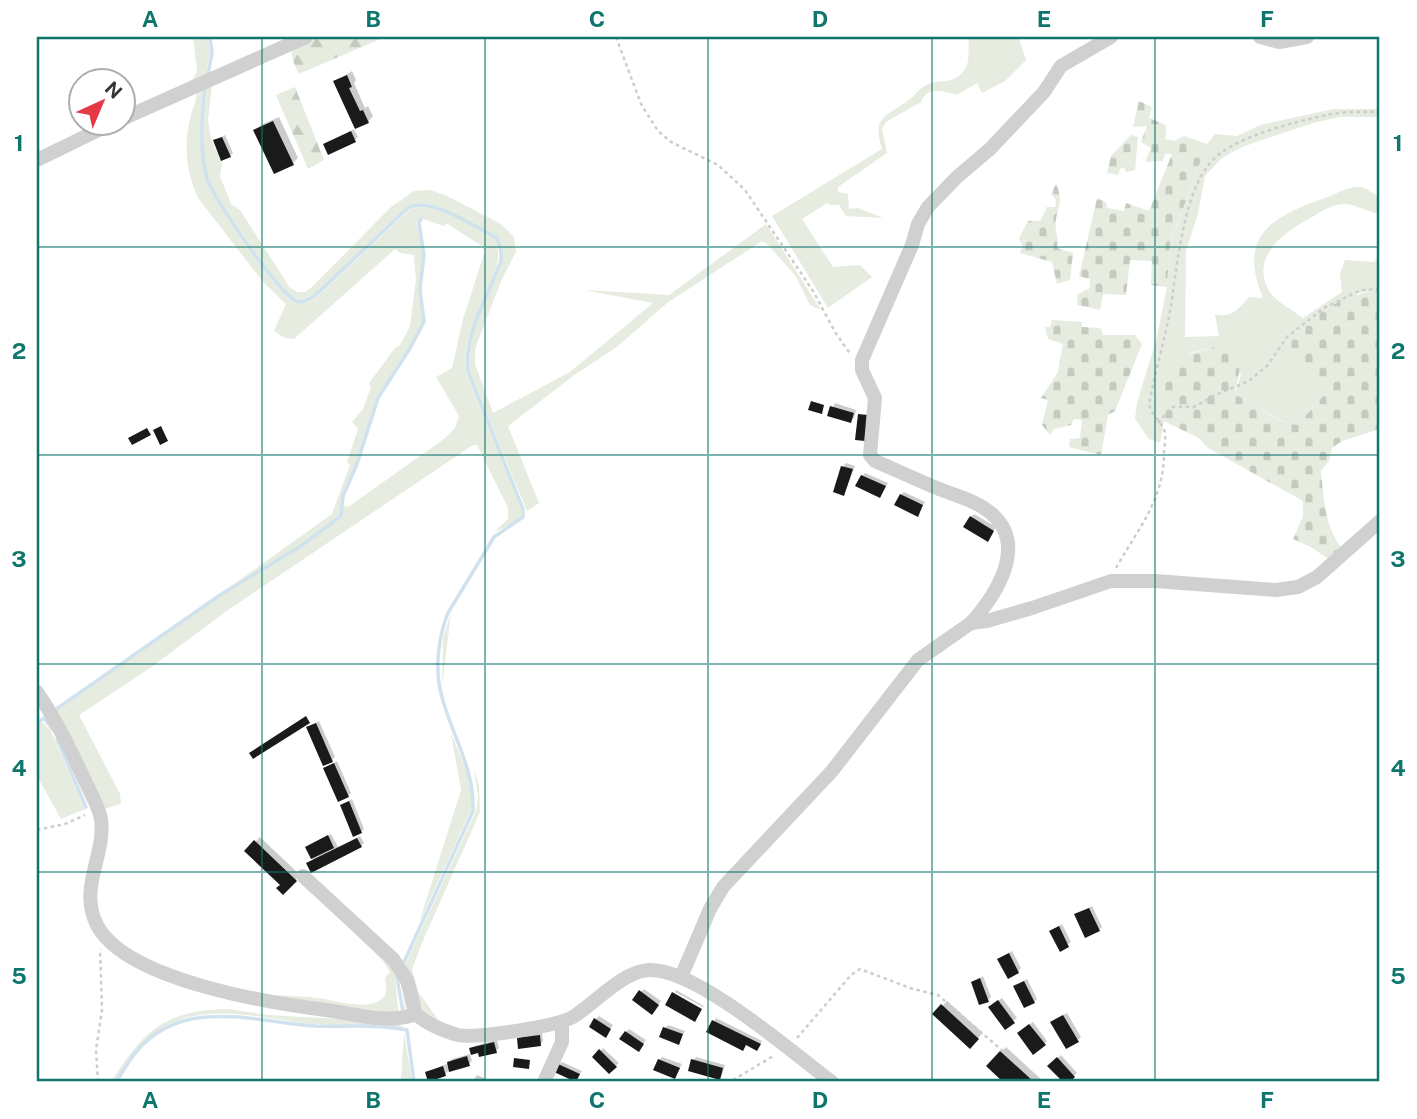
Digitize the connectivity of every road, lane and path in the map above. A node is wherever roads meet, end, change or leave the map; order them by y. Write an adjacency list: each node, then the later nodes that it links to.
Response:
1 (306, 37): 7 (street)
2 (616, 37): 11 (path)
3 (1111, 37): 11 (street)
4 (1260, 37): 5 (street)
5 (1307, 37)
6 (1380, 112): 12 (path)
7 (136, 113)
8 (86, 136): 9 (street)
9 (37, 160)
10 (1380, 289): 12 (path)
11 (862, 370): 15 (street)
12 (1158, 423): 14 (path)
13 (1380, 521): 14 (street)
14 (1111, 582): 15 (street)
15 (971, 623): 21 (street)
16 (37, 692): 17 (street)
17 (98, 808): 18 (path); 20 (street)
18 (37, 830)
19 (303, 876): 22 (street)
20 (104, 936): 22 (street); 27 (path)
21 (681, 977): 23 (street); 24 (street)
22 (416, 1014): 23 (street)
23 (562, 1022): 28 (street)
24 (787, 1048): 25 (path); 26 (path); 29 (street)
25 (1034, 1078)
26 (733, 1080)
27 (98, 1082)
28 (544, 1082)
29 (832, 1082)

